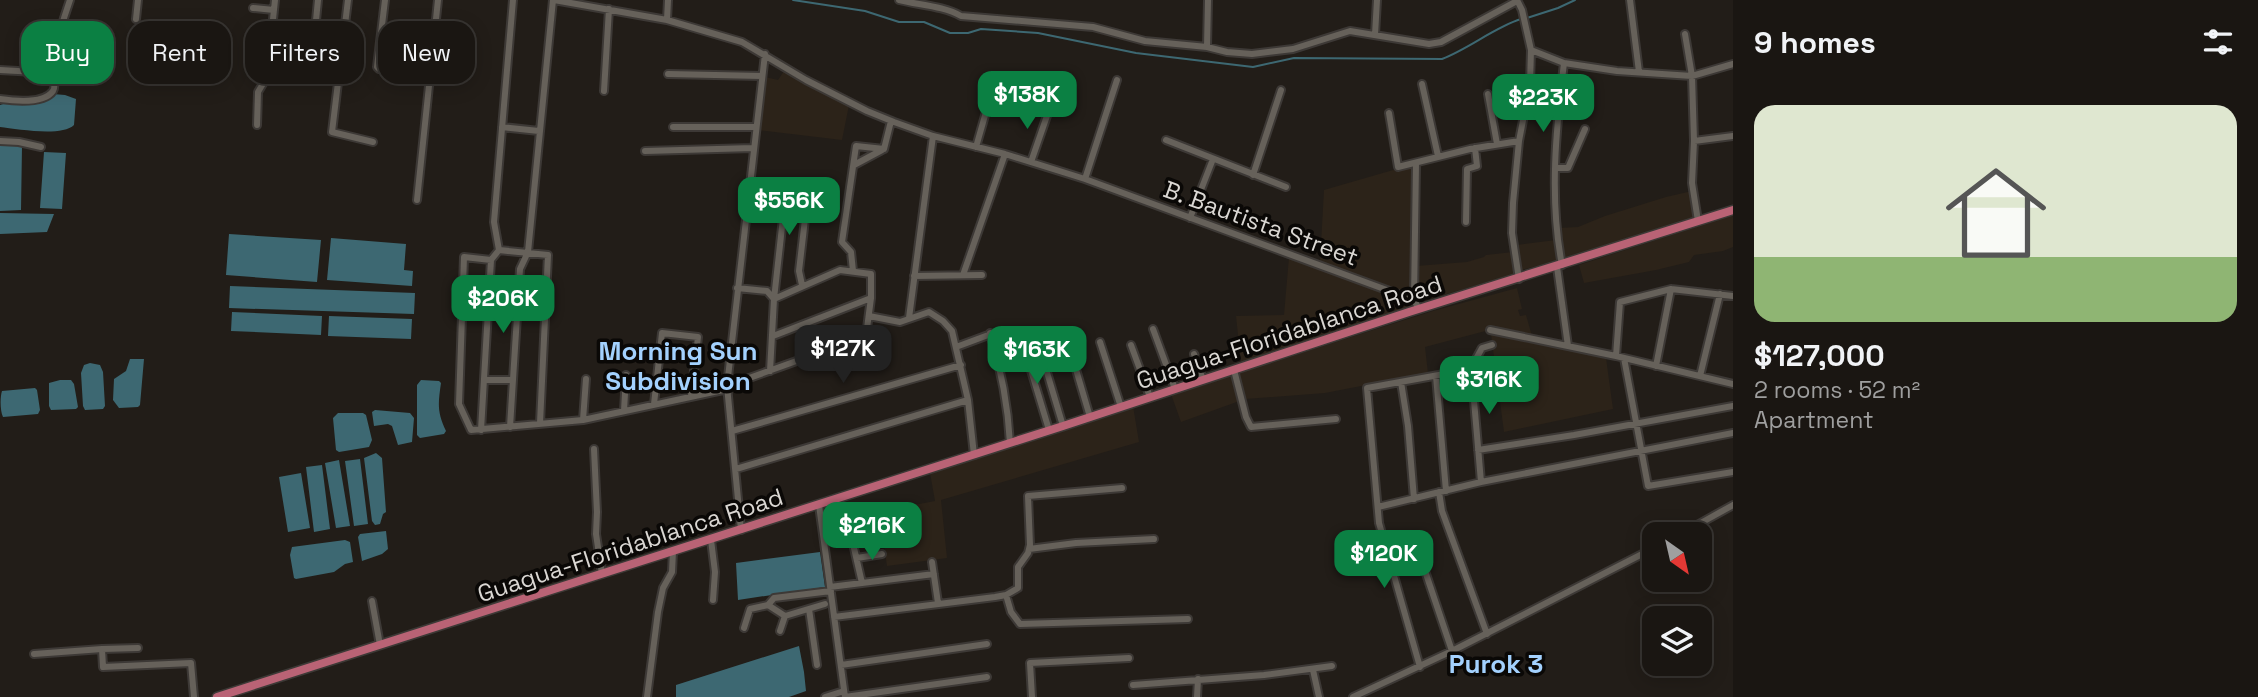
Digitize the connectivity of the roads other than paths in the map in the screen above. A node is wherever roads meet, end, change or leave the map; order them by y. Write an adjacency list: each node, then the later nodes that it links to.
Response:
1 (70, 0): 23 (street)
2 (138, 0): 21 (street)
3 (275, 0): 19 (street)
4 (318, 0): 24 (street)
5 (348, 0): 62 (street)
6 (385, 0): 25 (street)
7 (438, 0): 82 (street)
8 (513, 0): 51 (street)
9 (554, 0): 16 (street, B. Bautista Street); 55 (street)
10 (668, 0): 22 (street)
11 (899, 0): 20 (street)
12 (950, 0): 20 (street)
13 (1208, 0): 28 (street)
14 (1377, 0): 27 (street)
15 (1630, 0): 35 (street)
16 (586, 2): 18 (street, B. Bautista Street)
17 (253, 8): 19 (street)
18 (609, 9): 22 (street, B. Bautista Street); 43 (street)
19 (274, 10): 50 (street)
20 (952, 10): 28 (street)
21 (136, 19)
22 (667, 20): 30 (street, B. Bautista Street)
23 (64, 21)
24 (316, 21)
25 (382, 21)
26 (1685, 34): 38 (street)
27 (1375, 35): 28 (street); 29 (street)
28 (1207, 47)
29 (1531, 50): 31 (street); 60 (street)
30 (765, 54): 37 (street); 49 (street, B. Bautista Street)
31 (1564, 63): 35 (street); 76 (street)
32 (1733, 64): 38 (street)
33 (0, 70): 34 (street)
34 (21, 71)
35 (1639, 72): 38 (street)
36 (668, 74): 37 (street)
37 (762, 76): 53 (street)
38 (1692, 76): 61 (street)
39 (1117, 80): 78 (street)
40 (54, 84): 45 (street)
41 (1422, 84): 71 (street)
42 (1281, 90): 77 (street)
43 (604, 91)
44 (1489, 94): 63 (street)
45 (0, 99)
46 (1049, 110): 73 (street)
47 (986, 112): 65 (street)
48 (1390, 113): 74 (street)
49 (891, 121): 56 (street, B. Bautista Street); 68 (street)
50 (257, 125)
51 (502, 127): 55 (street); 87 (street)
52 (673, 127): 53 (street)
53 (756, 127): 66 (street)
54 (1584, 129): 76 (street)
55 (540, 131): 88 (street)
56 (933, 136): 65 (street, B. Bautista Street); 94 (street)
57 (1733, 136): 61 (street)
58 (1166, 140): 72 (street)
59 (0, 141): 64 (street)
60 (1520, 141): 63 (street); 95 (street)
61 (1694, 141): 85 (street)
62 (373, 142)
63 (1497, 144): 67 (street)
64 (41, 147)
65 (976, 147): 70 (street, B. Bautista Street)
66 (753, 148): 69 (street); 99 (street)
67 (1475, 148): 71 (street); 86 (street)
68 (884, 149): 75 (street); 75 (street)
69 (645, 150)
70 (1005, 155): 73 (street, B. Bautista Street); 92 (street)
71 (1438, 156): 74 (street)
72 (1213, 159): 77 (street); 84 (street)
73 (1031, 162): 78 (street, B. Bautista Street)
74 (1416, 164): 105 (street)
75 (854, 165): 91 (street)
76 (1556, 168): 90 (street)
77 (1253, 175): 79 (street)
78 (1085, 178): 84 (street, B. Bautista Street)
79 (1286, 187)
80 (773, 190): 81 (street)
81 (786, 191): 98 (street); 104 (street)
82 (417, 201)
83 (1733, 210): 85 (main road, Guagua-Floridablanca Road)
84 (1190, 218): 105 (street, B. Bautista Street)
85 (1698, 221): 90 (main road, Guagua-Floridablanca Road)
86 (1466, 222)
87 (499, 250): 88 (street); 89 (street)
88 (528, 252): 97 (street); 148 (street)
89 (491, 260): 96 (street); 152 (street)
90 (1559, 266): 95 (main road, Guagua-Floridablanca Road); 117 (street)
91 (853, 271): 98 (street); 103 (street)
92 (964, 275): 93 (street); 94 (street)
93 (982, 275)
94 (914, 276): 108 (street)
95 (1519, 279): 106 (main road, Guagua-Floridablanca Road)
96 (490, 280): 97 (street); 131 (street)
97 (519, 284): 132 (street)
98 (802, 285): 104 (street)
99 (737, 288): 104 (street); 136 (street)
100 (1671, 289): 101 (street); 121 (street); 123 (street)
101 (1720, 294): 102 (street); 129 (street)
102 (1733, 296)
103 (871, 298): 107 (street); 111 (street)
104 (774, 299): 111 (street)
105 (1414, 300): 106 (street)
106 (1419, 309): 125 (main road, Guagua-Floridablanca Road)
107 (869, 316): 108 (street); 126 (street)
108 (909, 318): 118 (street)
109 (1153, 329): 137 (street)
110 (1490, 330): 117 (street)
111 (773, 336): 126 (street)
112 (1037, 339): 150 (street)
113 (1068, 340): 145 (street)
114 (1100, 342): 143 (street)
115 (1131, 345): 139 (street)
116 (1492, 345): 124 (street)
117 (1568, 346): 121 (street)
118 (956, 347): 122 (street); 156 (street)
119 (1194, 354): 133 (street)
120 (1027, 357): 153 (street)
121 (1620, 357): 123 (street); 149 (street)
122 (961, 365): 140 (street); 154 (street)
123 (1656, 366): 129 (street)
124 (1472, 369): 128 (street); 158 (street)
125 (1234, 370): 133 (main road, Guagua-Floridablanca Road); 146 (street)
126 (770, 371): 136 (street)
127 (626, 375): 144 (street)
128 (1436, 376): 134 (street); 165 (street)
129 (1700, 376): 135 (street)
130 (586, 379): 147 (street)
131 (484, 380): 132 (street); 152 (street)
132 (513, 380): 151 (street)
133 (1203, 380): 137 (main road, Guagua-Floridablanca Road)
134 (1401, 382): 166 (street); 169 (street)
135 (1733, 384)
136 (727, 386): 138 (street); 154 (street)
137 (1175, 388): 139 (main road, Guagua-Floridablanca Road)
138 (691, 396): 141 (street); 141 (street)
139 (1150, 397): 143 (main road, Guagua-Floridablanca Road)
140 (968, 400): 160 (street); 161 (street)
141 (654, 404): 144 (street)
142 (1733, 406): 149 (street)
143 (1121, 407): 145 (main road, Guagua-Floridablanca Road)
144 (624, 411): 147 (street)
145 (1090, 416): 150 (main road, Guagua-Floridablanca Road)
146 (1336, 419)
147 (583, 421): 148 (street)
148 (540, 423): 151 (street)
149 (1636, 423): 158 (street); 159 (street)
150 (1063, 426): 153 (main road, Guagua-Floridablanca Road)
151 (510, 427): 152 (street)
152 (481, 430)
153 (1049, 430): 156 (main road, Guagua-Floridablanca Road)
154 (732, 431): 161 (street)
155 (1733, 433): 159 (street)
156 (1010, 443): 160 (main road, Guagua-Floridablanca Road)
157 (594, 449): 182 (street)
158 (1478, 450): 163 (street)
159 (1641, 451): 162 (street); 163 (street)
160 (974, 454): 167 (main road, Guagua-Floridablanca Road)
161 (736, 469): 171 (street)
162 (1733, 472)
163 (1481, 482): 165 (street)
164 (1122, 488): 175 (street)
165 (1442, 491): 166 (street); 198 (street)
166 (1414, 499): 169 (street)
167 (819, 505): 171 (main road, Guagua-Floridablanca Road); 185 (street)
168 (1733, 505): 170 (street)
169 (1378, 507): 209 (street)
170 (1703, 522)
171 (741, 530): 173 (main road, Guagua-Floridablanca Road)
172 (1154, 539): 175 (street)
173 (710, 540): 176 (main road, Guagua-Floridablanca Road); 187 (street)
174 (854, 548): 179 (street)
175 (1029, 549): 186 (street)
176 (673, 551): 182 (main road, Guagua-Floridablanca Road); 218 (street)
177 (883, 554): 179 (street)
178 (1642, 554): 198 (street)
179 (857, 558): 184 (street)
180 (932, 562): 183 (street)
181 (1422, 562): 203 (street)
182 (602, 574): 200 (main road, Guagua-Floridablanca Road)
183 (933, 574): 184 (street); 190 (street)
184 (862, 583): 185 (street)
185 (830, 589): 189 (street); 191 (street)
186 (1006, 595): 190 (street); 195 (street)
187 (713, 600)
188 (372, 601): 200 (street)
189 (828, 603): 192 (street); 194 (street)
190 (938, 603): 194 (street)
191 (768, 605): 193 (street); 196 (street)
192 (809, 609): 193 (street); 206 (street)
193 (785, 615): 197 (street)
194 (834, 617): 207 (street)
195 (1188, 619)
196 (744, 628)
197 (780, 631)
198 (1486, 634): 203 (street)
199 (987, 644): 207 (street)
200 (380, 645): 217 (main road, Guagua-Floridablanca Road)
201 (138, 648): 202 (street)
202 (102, 649): 204 (street); 216 (street)
203 (1452, 651): 209 (street)
204 (34, 654)
205 (1129, 658): 220 (street)
206 (817, 665)
207 (841, 665): 214 (street)
208 (1332, 666): 210 (street)
209 (1420, 667): 215 (street)
210 (1314, 670): 212 (street); 222 (street)
211 (987, 677): 214 (street)
212 (1198, 679): 213 (street); 221 (street)
213 (1133, 685)
214 (845, 695): 219 (street)
215 (1362, 695): 223 (street)
216 (194, 697)
217 (217, 697)
218 (647, 697)
219 (825, 697)
220 (1032, 697)
221 (1197, 697)
222 (1319, 697)
223 (1353, 697)

